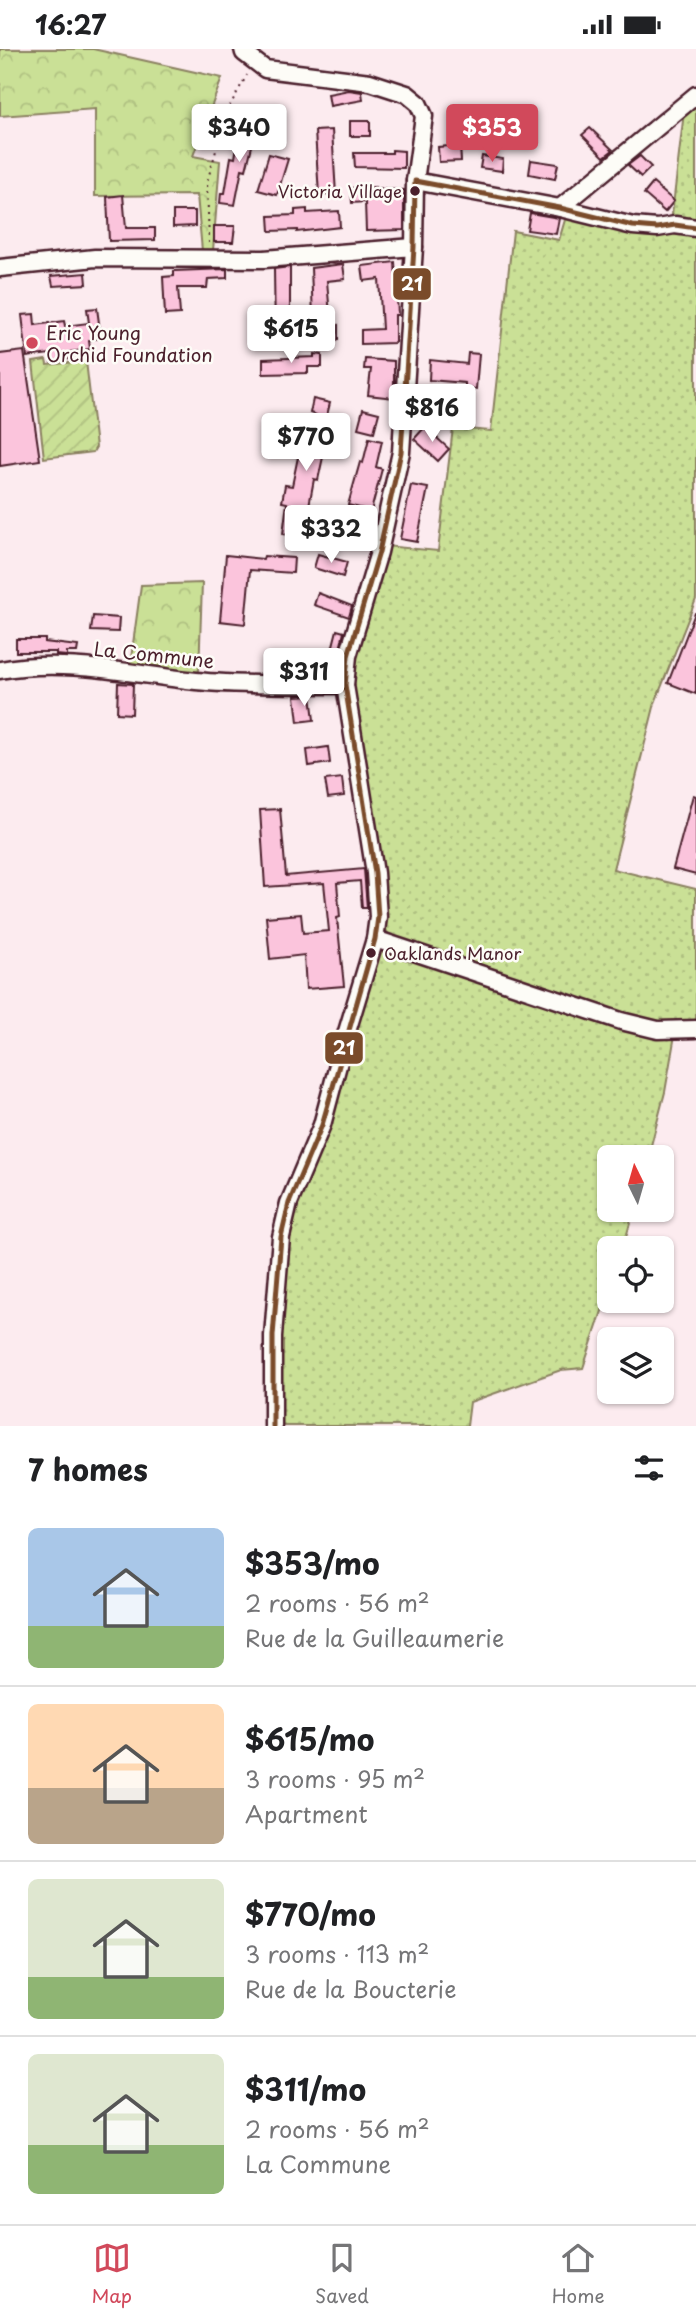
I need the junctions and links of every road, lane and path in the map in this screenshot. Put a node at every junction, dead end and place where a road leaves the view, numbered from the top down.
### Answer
1 (248, 54) edge
2 (696, 95) edge
3 (415, 181) junction
4 (560, 208) junction
5 (696, 228) edge
6 (414, 247) junction
7 (210, 258) junction
8 (0, 268) edge
9 (0, 670) edge
10 (345, 685) junction
11 (375, 939) junction
12 (696, 1028) edge
13 (273, 1426) edge

1 - 3 street
1 - 7 path
2 - 4 street
3 - 4 street
3 - 6 street
4 - 5 street
6 - 7 street
6 - 10 street
7 - 8 street
9 - 10 street, La Commune
10 - 11 street
11 - 12 street
11 - 13 street

